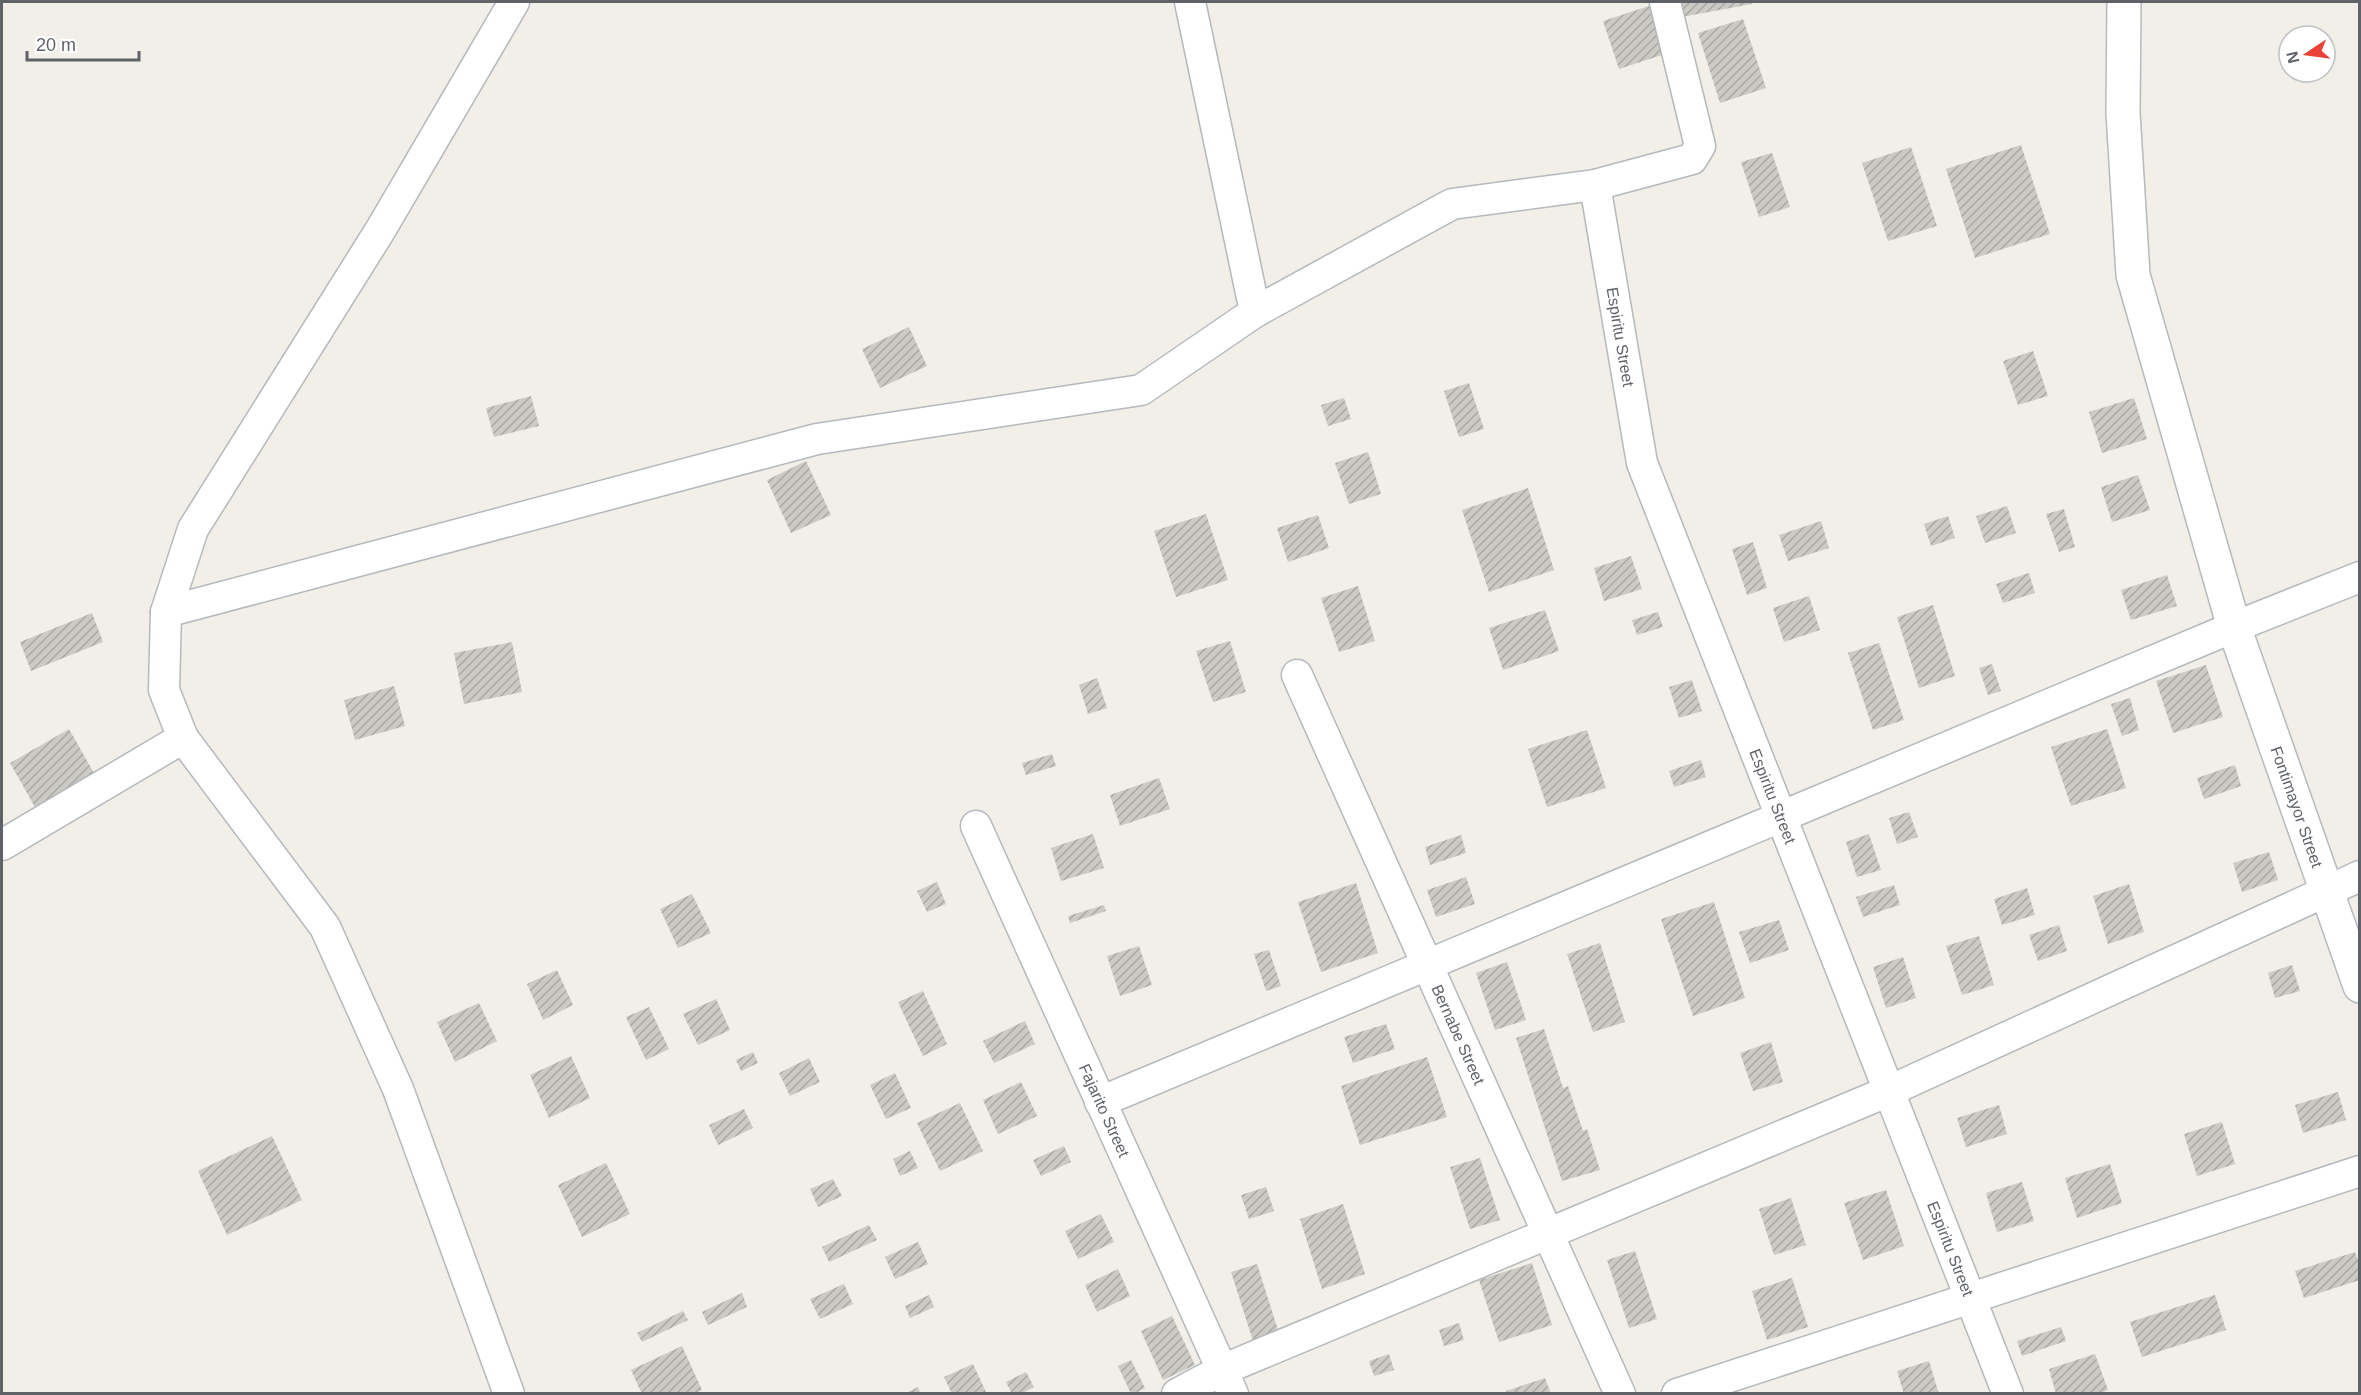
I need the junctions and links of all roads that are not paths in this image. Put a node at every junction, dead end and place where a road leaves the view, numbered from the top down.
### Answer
1 (514, 2) edge
2 (1190, 2) edge
3 (1665, 2) edge
4 (2124, 2) edge
5 (1595, 185) junction
6 (1255, 312) junction
7 (2360, 577) edge
8 (165, 612) junction
9 (2234, 627) junction
10 (1298, 675) dead end
11 (183, 738) junction
12 (1781, 816) junction
13 (976, 826) dead end
14 (2, 845) edge
15 (2360, 876) edge
16 (2327, 889) junction
17 (1427, 965) junction
18 (2360, 986) edge
19 (1889, 1091) junction
20 (1100, 1101) junction
21 (2360, 1171) edge
22 (1548, 1234) junction
23 (1971, 1298) junction
24 (1227, 1382) edge
25 (509, 1394) edge
26 (1177, 1394) edge
27 (1620, 1394) edge
28 (1677, 1394) edge
29 (2008, 1394) edge

1 - 8 street
2 - 6 street
3 - 5 street
4 - 9 street, Fontimayor Street
5 - 6 street
5 - 12 street, Espiritu Street
6 - 8 street
7 - 9 street
8 - 11 street
9 - 12 street
9 - 16 street, Fontimayor Street
10 - 17 street, Bernabe Street
11 - 14 street
11 - 25 street
12 - 17 street
12 - 19 street, Espiritu Street
13 - 20 street, Fajarito Street
15 - 16 street
16 - 18 street, Fontimayor Street
16 - 19 street
17 - 20 street
17 - 22 street, Bernabe Street
19 - 22 street
19 - 23 street, Espiritu Street
20 - 24 street, Fajarito Street
21 - 23 street
22 - 24 street
22 - 27 street, Bernabe Street
23 - 28 street
23 - 29 street, Espiritu Street
24 - 26 street

